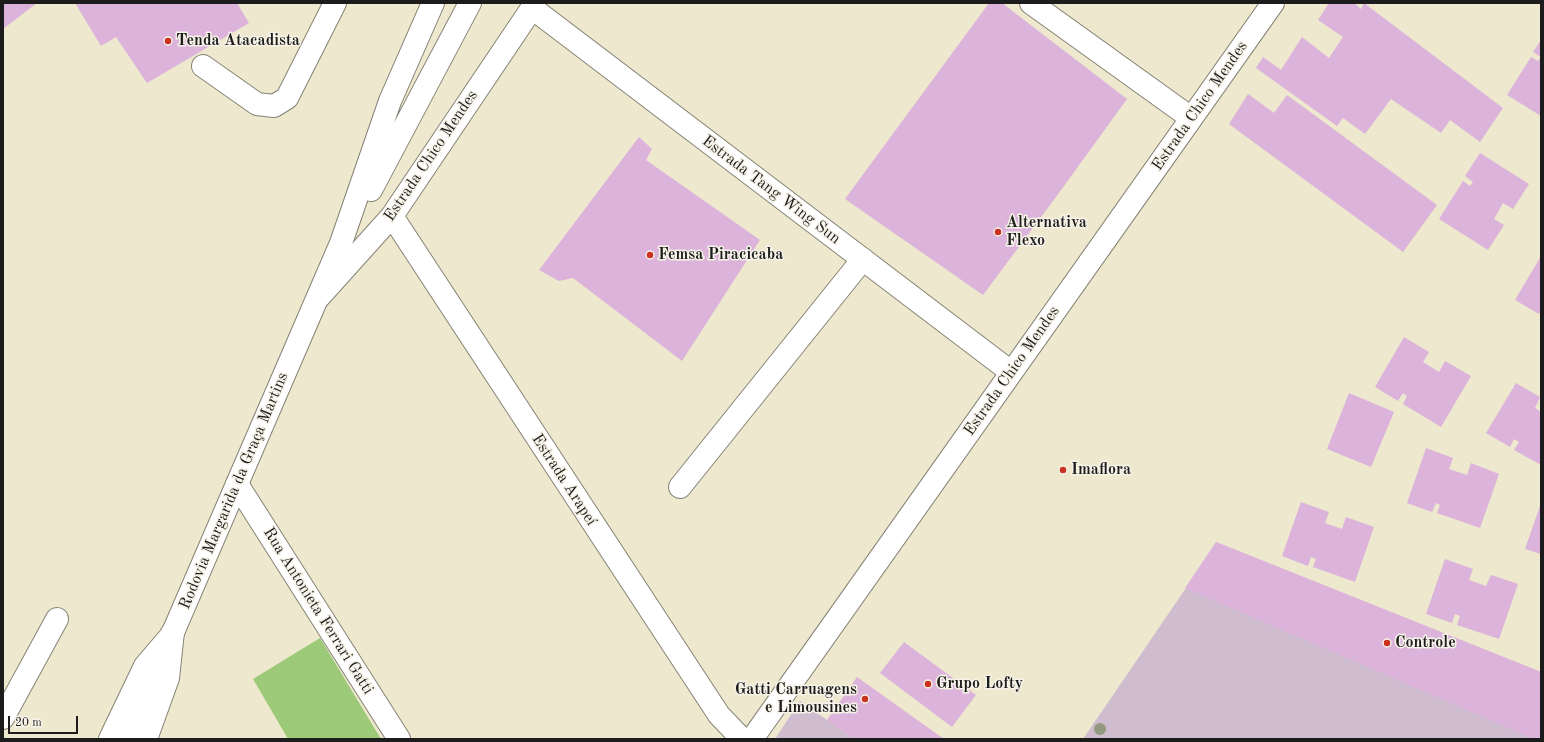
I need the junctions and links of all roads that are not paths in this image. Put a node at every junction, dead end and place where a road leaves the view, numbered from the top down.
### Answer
1 (335, 3) edge
2 (433, 3) edge
3 (470, 3) edge
4 (1031, 3) edge
5 (1273, 3) edge
6 (532, 5) edge
7 (203, 66) dead end
8 (1191, 118) junction
9 (392, 216) junction
10 (341, 243) junction
11 (863, 259) junction
12 (317, 299) junction
13 (1011, 372) junction
14 (237, 484) junction
15 (680, 487) dead end
16 (56, 619) dead end
17 (174, 630) junction
18 (3, 718) edge
19 (110, 739) edge
20 (127, 739) edge
21 (146, 739) edge
22 (399, 739) edge
23 (742, 739) edge
24 (752, 739) edge

1 - 7 main road
2 - 10 main road, Rodovia Margarida da Graça Martins
3 - 10 main road, Rodovia Margarida da Graça Martins
4 - 8 main road
5 - 8 main road, Estrada Chico Mendes
6 - 9 main road, Estrada Chico Mendes
6 - 11 main road, Estrada Tang Wing Sun
8 - 13 main road, Estrada Chico Mendes
9 - 12 main road, Estrada Chico Mendes
9 - 23 main road, Estrada Arapeí
10 - 12 main road, Rodovia Margarida da Graça Martins
11 - 13 main road, Estrada Tang Wing Sun
11 - 15 main road
12 - 14 main road, Rodovia Margarida da Graça Martins
13 - 24 main road, Estrada Chico Mendes
14 - 17 main road, Rodovia Margarida da Graça Martins
14 - 22 main road, Rua Antonieta Ferrari Gatti
16 - 18 main road
17 - 19 main road
17 - 20 main road, Rodovia Margarida da Graça Martins
17 - 21 main road

